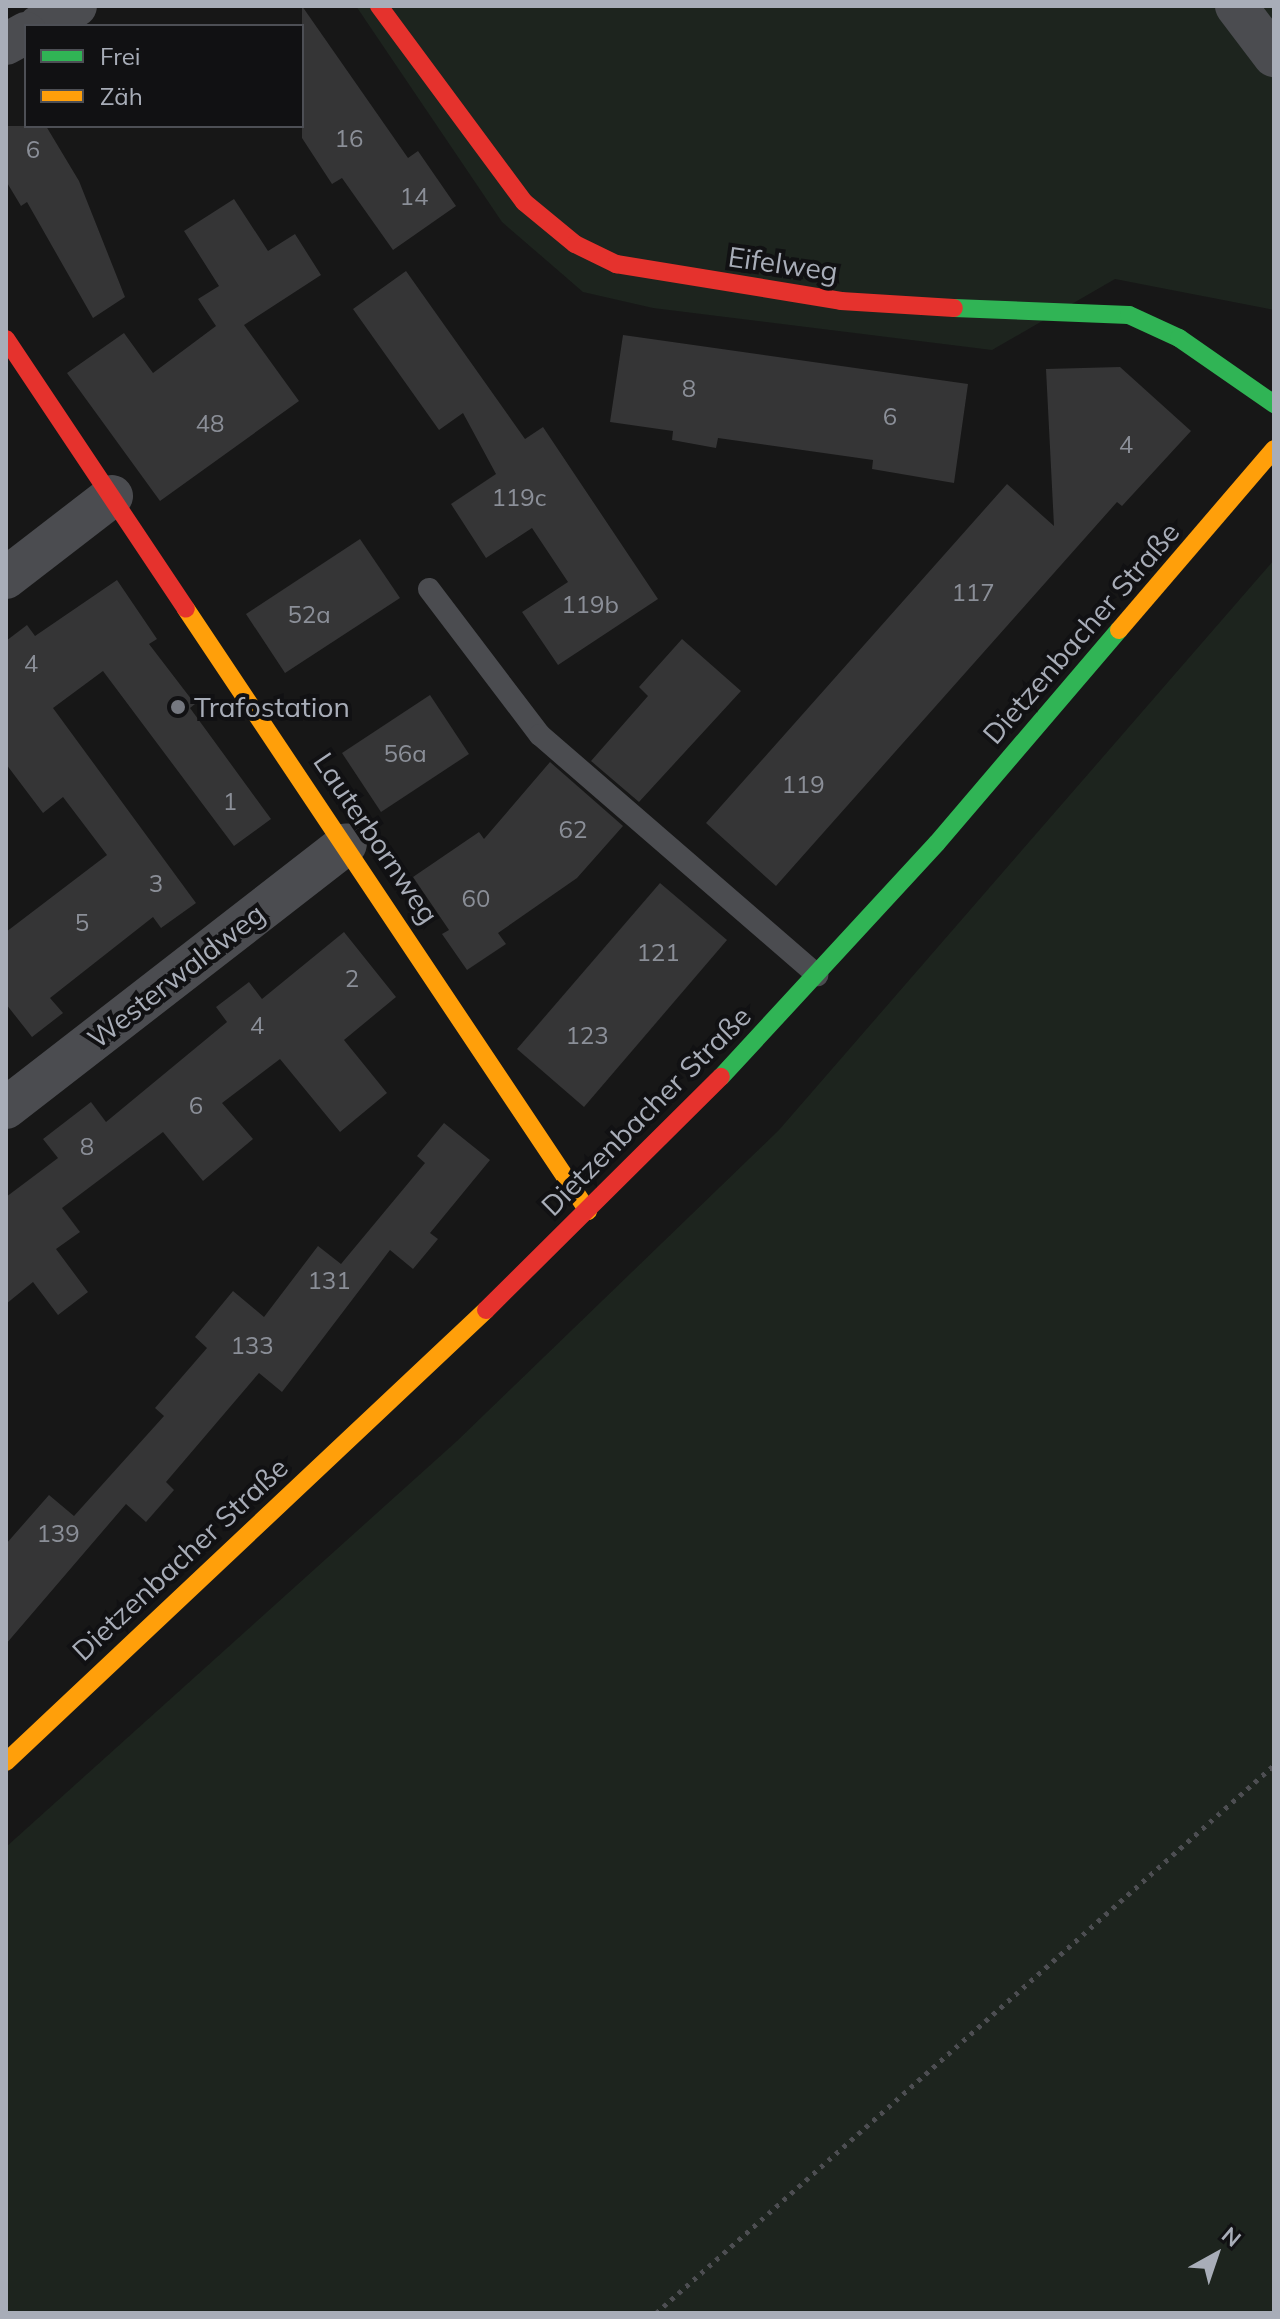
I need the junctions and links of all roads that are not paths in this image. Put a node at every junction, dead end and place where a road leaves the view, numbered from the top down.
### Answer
1 (76, 6) edge
2 (379, 6) edge
3 (1236, 6) edge
4 (43, 24) edge
5 (24, 34) edge
6 (6, 44) edge
7 (1274, 56) edge
8 (6, 339) edge
9 (1274, 404) edge
10 (1274, 449) edge
11 (112, 496) junction
12 (6, 578) edge
13 (429, 589) dead end
14 (346, 844) junction
15 (817, 975) junction
16 (6, 1108) edge
17 (588, 1211) junction
18 (6, 1762) edge

1 - 4 street
2 - 9 street, Eifelweg
3 - 7 street
5 - 6 street
8 - 11 street, Lauterbornweg
10 - 15 street, Dietzenbacher Straße
11 - 12 street
11 - 14 street, Lauterbornweg
13 - 15 lane
14 - 16 street, Westerwaldweg
14 - 17 street, Lauterbornweg
15 - 17 street, Dietzenbacher Straße
17 - 18 street, Dietzenbacher Straße

